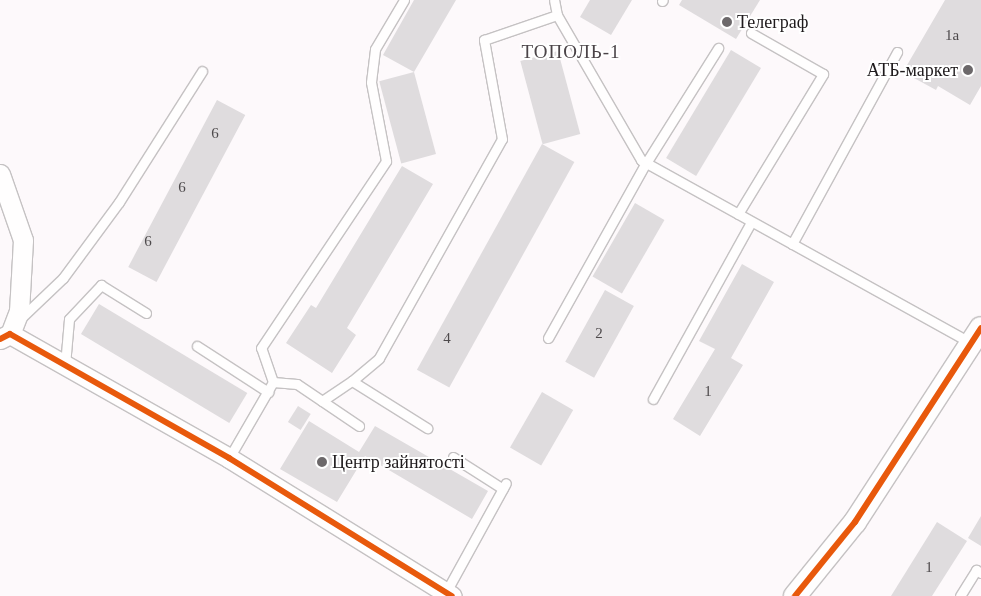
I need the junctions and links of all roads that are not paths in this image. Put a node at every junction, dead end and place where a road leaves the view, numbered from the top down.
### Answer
1 (404, 0) edge
2 (554, 0) edge
3 (557, 15) junction
4 (751, 33) dead end
5 (718, 48) dead end
6 (897, 52) dead end
7 (202, 71) dead end
8 (646, 163) junction
9 (0, 174) edge
10 (738, 214) junction
11 (751, 222) junction
12 (792, 244) junction
13 (146, 312) dead end
14 (8, 333) edge
15 (977, 336) edge
16 (548, 338) dead end
17 (196, 346) dead end
18 (65, 366) junction
19 (352, 381) junction
20 (273, 382) junction
21 (268, 392) junction
22 (653, 399) dead end
23 (322, 401) junction
24 (359, 426) dead end
25 (427, 428) dead end
26 (453, 457) dead end
27 (228, 458) junction
28 (981, 572) edge
29 (449, 594) edge
30 (795, 596) edge
31 (960, 596) edge

1 - 20 lane
2 - 3 lane
3 - 8 lane
3 - 19 lane
4 - 10 lane
5 - 8 lane
6 - 12 lane
7 - 14 lane
8 - 10 lane
8 - 16 lane
9 - 14 street
10 - 11 lane
11 - 12 lane
11 - 22 lane
12 - 15 lane
13 - 18 lane
14 - 18 street
15 - 30 street
17 - 21 lane
18 - 27 street
19 - 23 lane
19 - 25 lane
20 - 21 lane
20 - 23 lane
21 - 27 lane
23 - 24 lane
26 - 29 lane
27 - 29 street
28 - 31 lane

